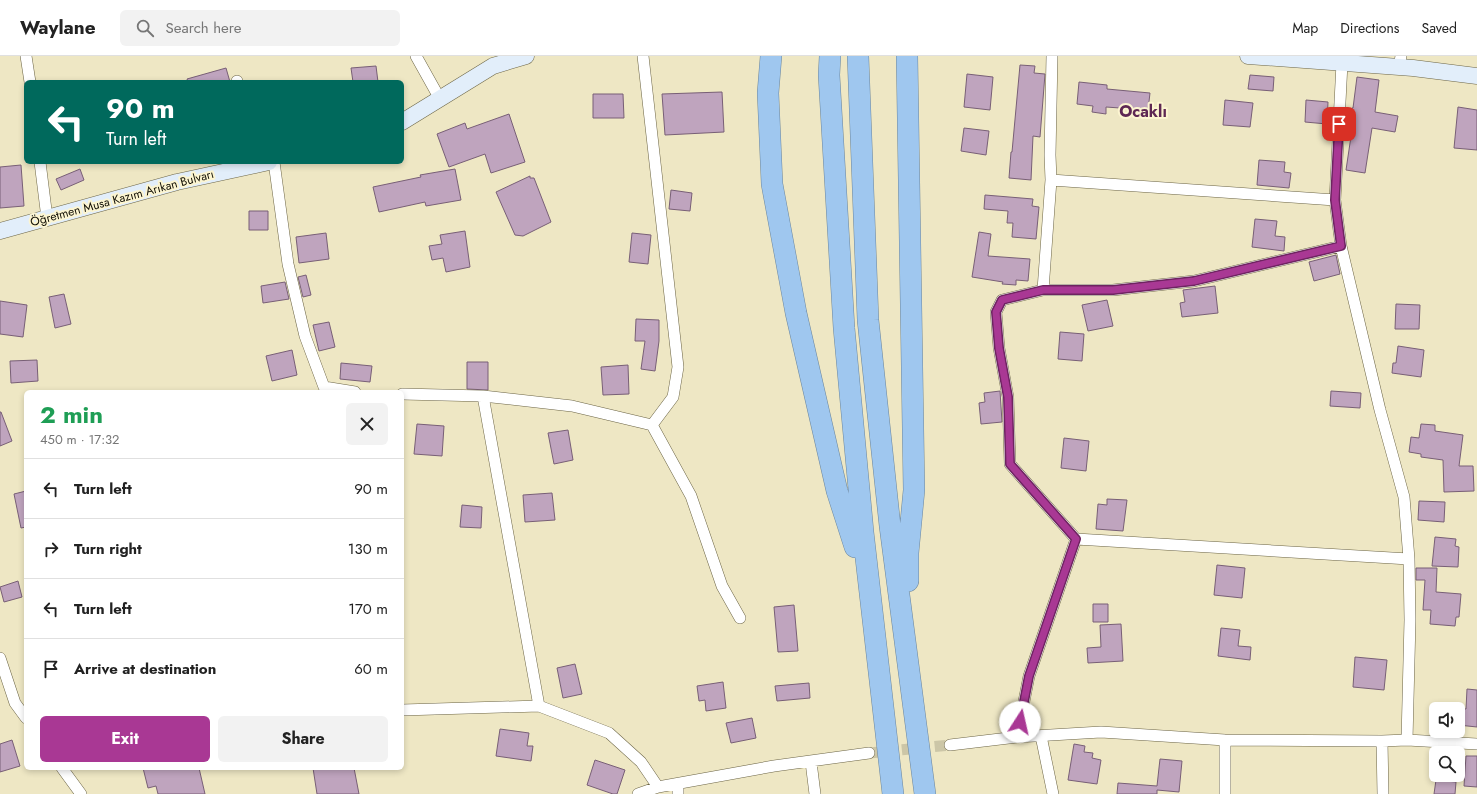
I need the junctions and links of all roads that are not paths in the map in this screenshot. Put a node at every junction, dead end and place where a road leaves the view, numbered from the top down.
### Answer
1 (26, 56) edge
2 (416, 56) edge
3 (523, 56) edge
4 (643, 56) edge
5 (771, 56) edge
6 (907, 56) edge
7 (1052, 56) edge
8 (1248, 56) edge
9 (1400, 61) edge
10 (1342, 63) junction
11 (829, 65) edge
12 (858, 65) edge
13 (1477, 76) edge
14 (30, 80) edge
15 (440, 99) junction
16 (404, 121) edge
17 (40, 164) edge
18 (259, 164) edge
19 (274, 164) edge
20 (1051, 180) junction
21 (1335, 200) junction
22 (47, 218) junction
23 (0, 231) edge
24 (1341, 246) junction
25 (1043, 290) junction
26 (324, 390) edge
27 (404, 394) edge
28 (482, 396) junction
29 (652, 425) junction
30 (1076, 539) junction
31 (1409, 558) junction
32 (740, 618) dead end
33 (0, 658) edge
34 (907, 666) junction
35 (879, 674) junction
36 (539, 706) junction
37 (404, 710) edge
38 (24, 715) edge
39 (1040, 736) junction
40 (1017, 737) junction
41 (1225, 740) junction
42 (1407, 740) junction
43 (1382, 741) junction
44 (1477, 744) edge
45 (950, 745) tunnel mouth
46 (869, 752) tunnel mouth
47 (811, 762) junction
48 (63, 770) edge
49 (658, 787) junction
50 (678, 789) edge
51 (81, 794) edge
52 (638, 794) edge
53 (815, 794) edge
54 (892, 794) edge
55 (925, 794) edge
56 (1053, 794) edge
57 (1225, 794) edge
58 (1383, 794) edge

1 - 14 street
2 - 15 street
3 - 15 street
4 - 29 street
5 - 35 highway
6 - 34 highway
7 - 20 street
8 - 10 street
9 - 10 street
9 - 13 street
10 - 21 street
11 - 35 highway
12 - 34 highway
15 - 16 street
17 - 22 street
18 - 22 street, Öğretmen Musa Kazım Arıkan Bulvarı
19 - 26 street
20 - 21 street
20 - 25 street
21 - 24 street
22 - 23 street, Öğretmen Musa Kazım Arıkan Bulvarı
24 - 25 street
24 - 31 street
25 - 30 street
27 - 28 street
28 - 29 street
28 - 36 street
29 - 32 street
30 - 31 street
30 - 40 street
31 - 42 street
33 - 38 street
34 - 55 highway
35 - 54 highway
36 - 37 street
36 - 49 street
39 - 40 street
39 - 41 street
39 - 56 street
40 - 45 street
41 - 43 street
41 - 57 street
42 - 43 street
42 - 44 street
43 - 58 street
46 - 47 street
47 - 50 street
47 - 53 street
48 - 51 street
49 - 50 street
49 - 52 street

